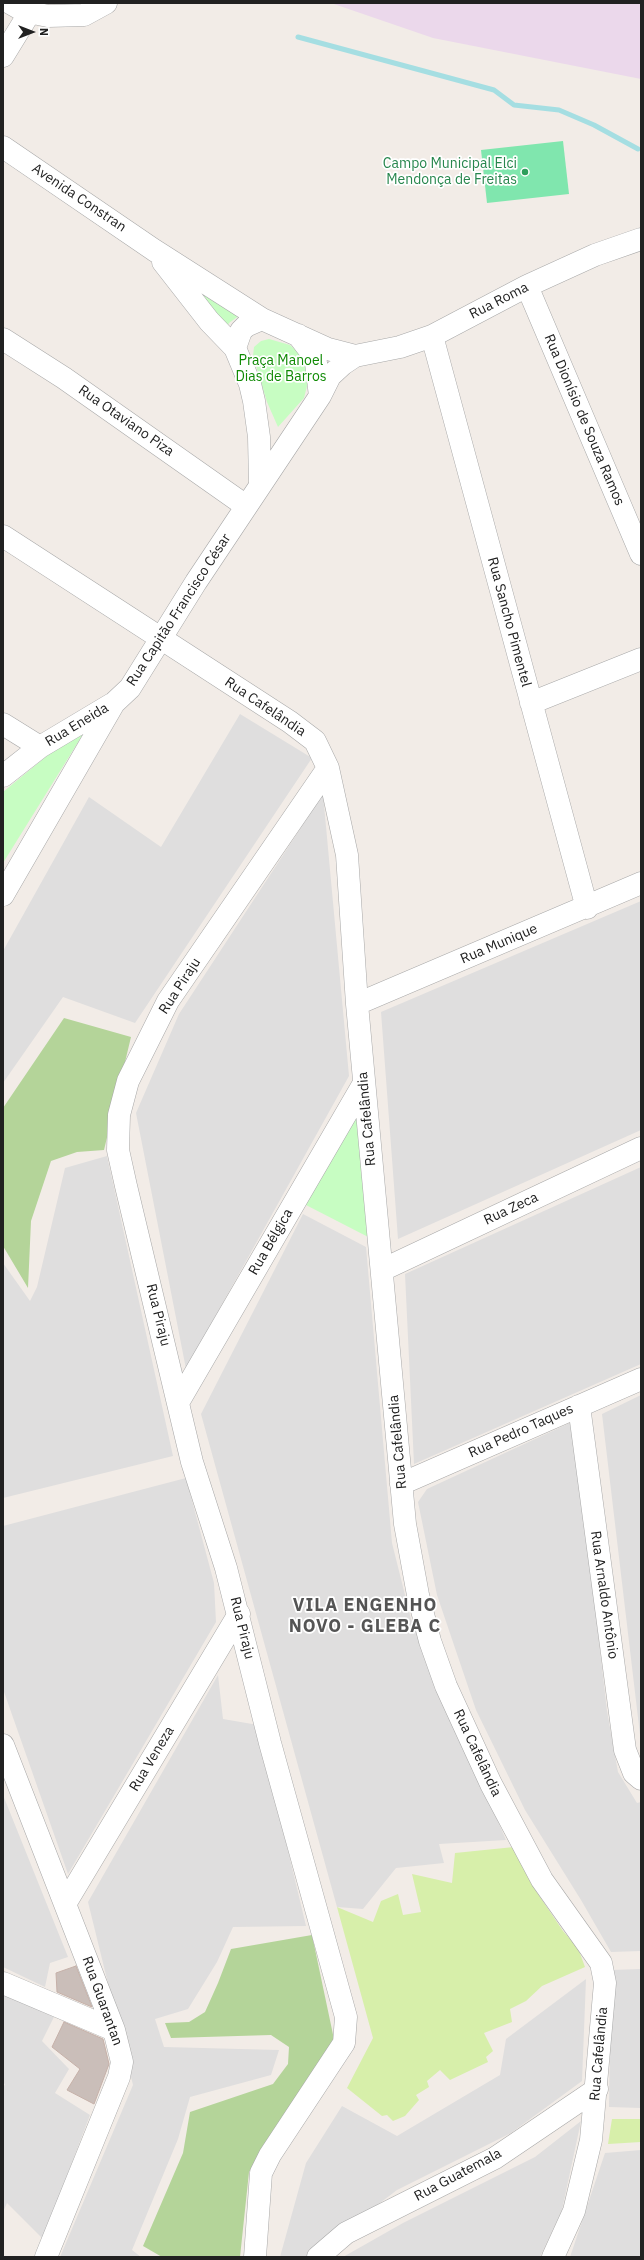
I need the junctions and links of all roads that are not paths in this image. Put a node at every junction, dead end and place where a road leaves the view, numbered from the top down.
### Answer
1 (10, 3) edge
2 (106, 3) edge
3 (30, 12) junction
4 (3, 56) edge
5 (3, 146) edge
6 (641, 239) edge
7 (154, 250) junction
8 (527, 286) junction
9 (262, 319) junction
10 (298, 335) junction
11 (432, 336) junction
12 (3, 339) edge
13 (235, 348) junction
14 (355, 356) junction
15 (320, 396) junction
16 (260, 484) junction
17 (246, 506) junction
18 (3, 536) edge
19 (641, 554) edge
20 (161, 639) junction
21 (641, 659) edge
22 (114, 703) junction
23 (531, 703) junction
24 (3, 724) edge
25 (40, 748) junction
26 (328, 768) junction
27 (3, 776) edge
28 (641, 883) edge
29 (3, 895) edge
30 (587, 908) junction
31 (357, 1004) junction
32 (364, 1084) junction
33 (641, 1148) edge
34 (382, 1270) junction
35 (641, 1379) edge
36 (179, 1401) junction
37 (579, 1406) junction
38 (401, 1484) junction
39 (239, 1614) junction
40 (3, 1745) edge
41 (641, 1779) edge
42 (65, 1904) junction
43 (3, 1983) edge
44 (114, 2030) junction
45 (597, 2089) junction
46 (46, 2257) edge
47 (255, 2257) edge
48 (318, 2257) edge
49 (553, 2257) edge

1 - 3 street
2 - 3 street
3 - 4 street
5 - 7 street, Avenida Constran
6 - 8 street, Rua Roma
7 - 9 street, Avenida Constran
7 - 13 street, Avenida Constran
8 - 11 street, Rua Roma
8 - 19 street, Rua Dionísio de Souza Ramos
9 - 10 street, Avenida Constran
9 - 13 street
10 - 14 street, Avenida Constran
10 - 15 street
11 - 14 street, Rua Roma
11 - 23 street, Rua Sancho Pimentel
12 - 17 street, Rua Otaviano Piza
13 - 16 street, Avenida Constran
14 - 15 street, Rua Capitão Francisco César
15 - 16 street, Rua Capitão Francisco César
16 - 17 street, Rua Capitão Francisco César
17 - 20 street, Rua Capitão Francisco César
18 - 20 street, Rua Cafelândia
20 - 22 street, Rua Capitão Francisco César
20 - 26 street, Rua Cafelândia
21 - 23 street
22 - 25 street, Rua Eneida
22 - 29 street, Rua Capitão Francisco César
23 - 30 street, Rua Sancho Pimentel
24 - 25 street
25 - 27 street, Rua Eneida
26 - 31 street, Rua Cafelândia
26 - 36 street, Rua Piraju
28 - 30 street, Rua Munique
30 - 31 street, Rua Munique
31 - 32 street, Rua Cafelândia
32 - 34 street, Rua Cafelândia
32 - 36 street, Rua Bélgica
33 - 34 street, Rua Zeca
34 - 38 street, Rua Cafelândia
35 - 37 street, Rua Pedro Taques
36 - 39 street, Rua Piraju
37 - 38 street, Rua Pedro Taques
37 - 41 street, Rua Arnaldo Antônio
38 - 45 street, Rua Cafelândia
39 - 42 street, Rua Veneza
39 - 47 street, Rua Piraju
40 - 42 street, Rua Guarantan
42 - 44 street, Rua Guarantan
43 - 44 street
44 - 46 street, Rua Guarantan
45 - 48 street, Rua Guatemala
45 - 49 street, Rua Cafelândia

